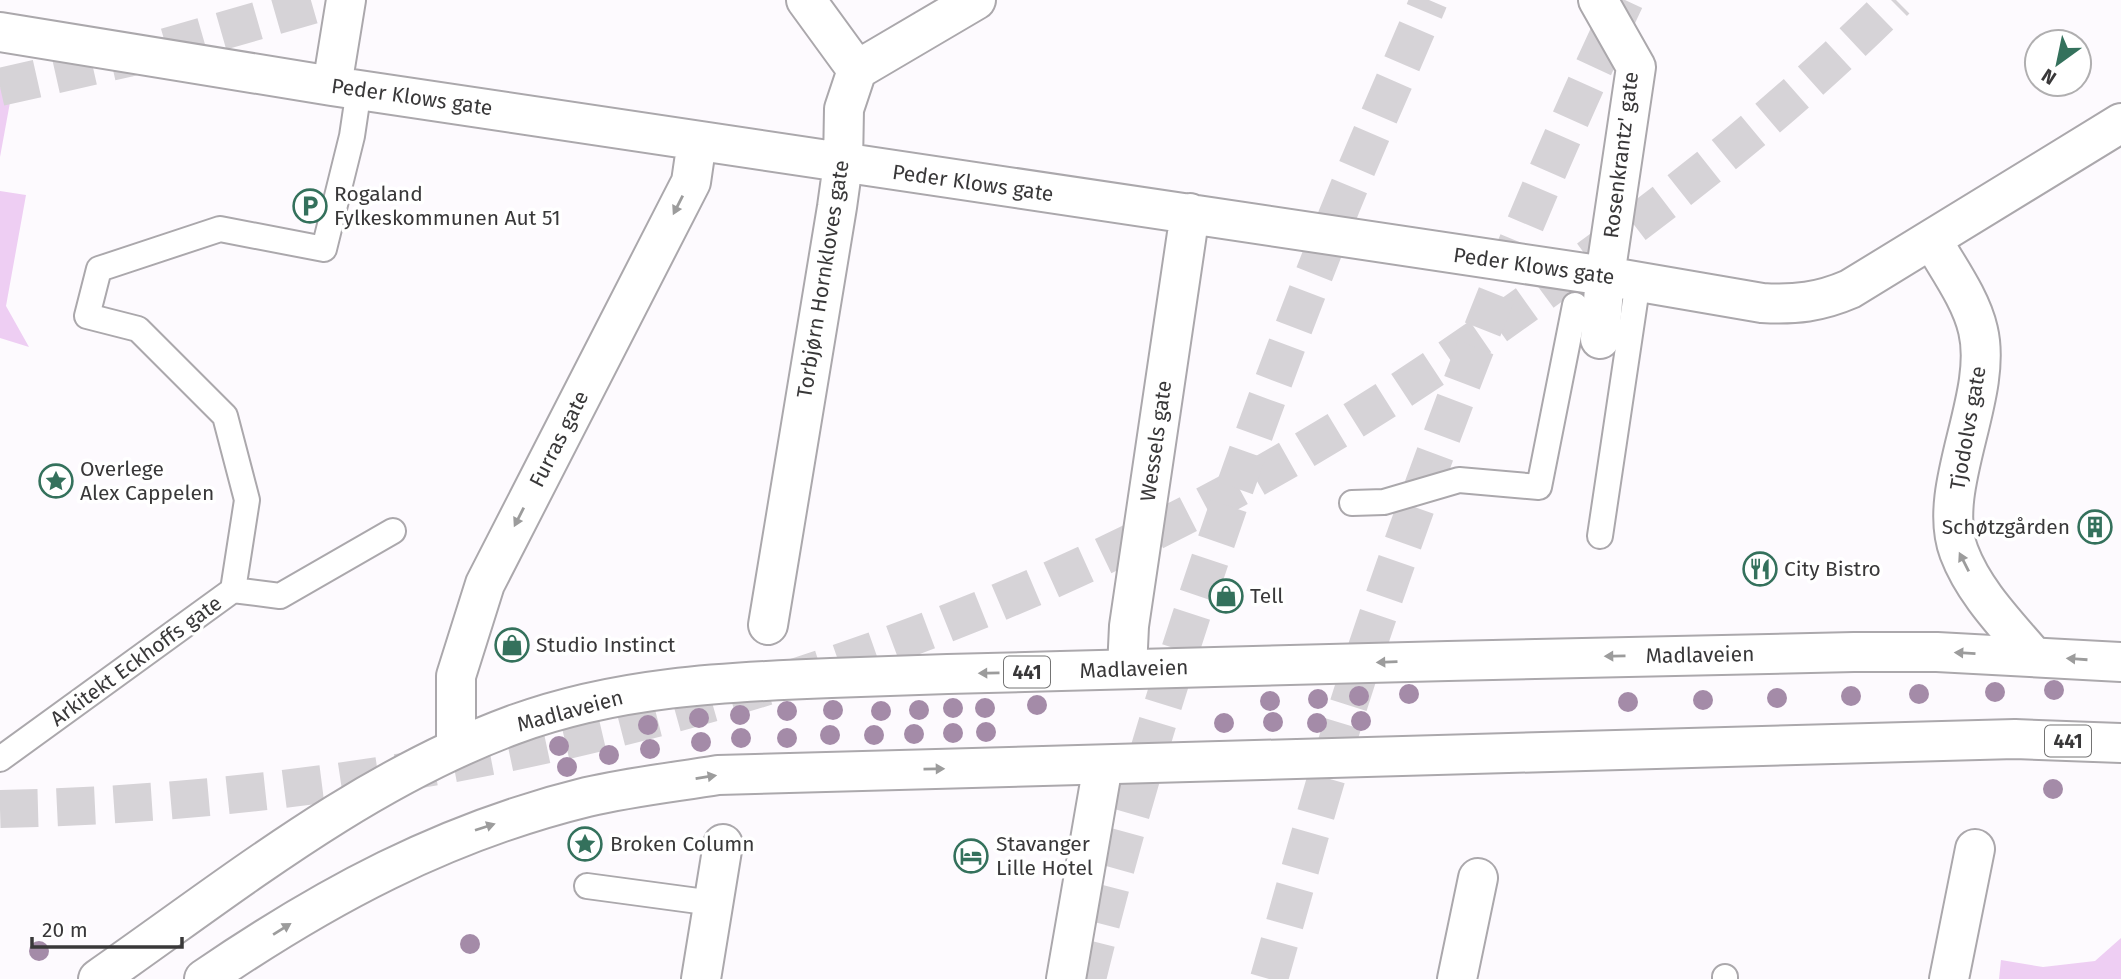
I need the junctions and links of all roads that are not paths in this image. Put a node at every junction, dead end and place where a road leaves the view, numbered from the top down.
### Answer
1 (346, 0) edge
2 (806, 0) edge
3 (976, 0) edge
4 (1598, 0) edge
5 (0, 32) edge
6 (857, 70) junction
7 (346, 88) junction
8 (2121, 123) edge
9 (697, 141) junction
10 (843, 164) junction
11 (1190, 213) junction
12 (1932, 240) junction
13 (1622, 279) junction
14 (1575, 305) dead end
15 (1600, 340) dead end
16 (1352, 503) dead end
17 (393, 531) dead end
18 (1600, 536) dead end
19 (233, 590) junction
20 (768, 625) dead end
21 (2033, 656) junction
22 (2121, 662) edge
23 (1127, 669) junction
24 (2121, 743) edge
25 (456, 748) junction
26 (0, 759) edge
27 (1103, 765) junction
28 (723, 844) dead end
29 (1975, 849) dead end
30 (1478, 878) dead end
31 (587, 887) dead end
32 (713, 903) junction
33 (98, 979) edge
34 (204, 979) edge
35 (701, 979) edge
36 (1066, 979) edge
37 (1457, 979) edge
38 (1949, 979) edge

1 - 7 street
2 - 6 street
3 - 6 street
4 - 13 street, Rosenkrantz' gate
5 - 7 street, Peder Klows gate
6 - 10 street, Torbjørn Hornkloves gate
7 - 9 street, Peder Klows gate
7 - 19 lane, Arkitekt Eckhoffs gate
8 - 12 street
9 - 10 street, Peder Klows gate
9 -> 25 street, Furras gate
10 - 11 street, Peder Klows gate
10 - 20 street, Torbjørn Hornkloves gate
11 - 13 street, Peder Klows gate
11 - 23 street, Wessels gate
12 - 13 street, Peder Klows gate
21 -> 12 street, Tjodolvs gate
13 - 15 street, Rosenkrantz' gate
13 - 18 lane
14 - 16 lane
17 - 19 lane
19 - 26 lane, Arkitekt Eckhoffs gate
22 -> 21 street, Madlaveien / 441
21 -> 23 street, Madlaveien / 441
23 -> 25 street, Madlaveien / 441
24 - 27 street, 441
25 - 33 street, Madlaveien / 441
34 -> 27 street, 441
27 - 36 street
28 - 32 street
29 - 38 street
30 - 37 street
31 - 32 lane
32 - 35 street

